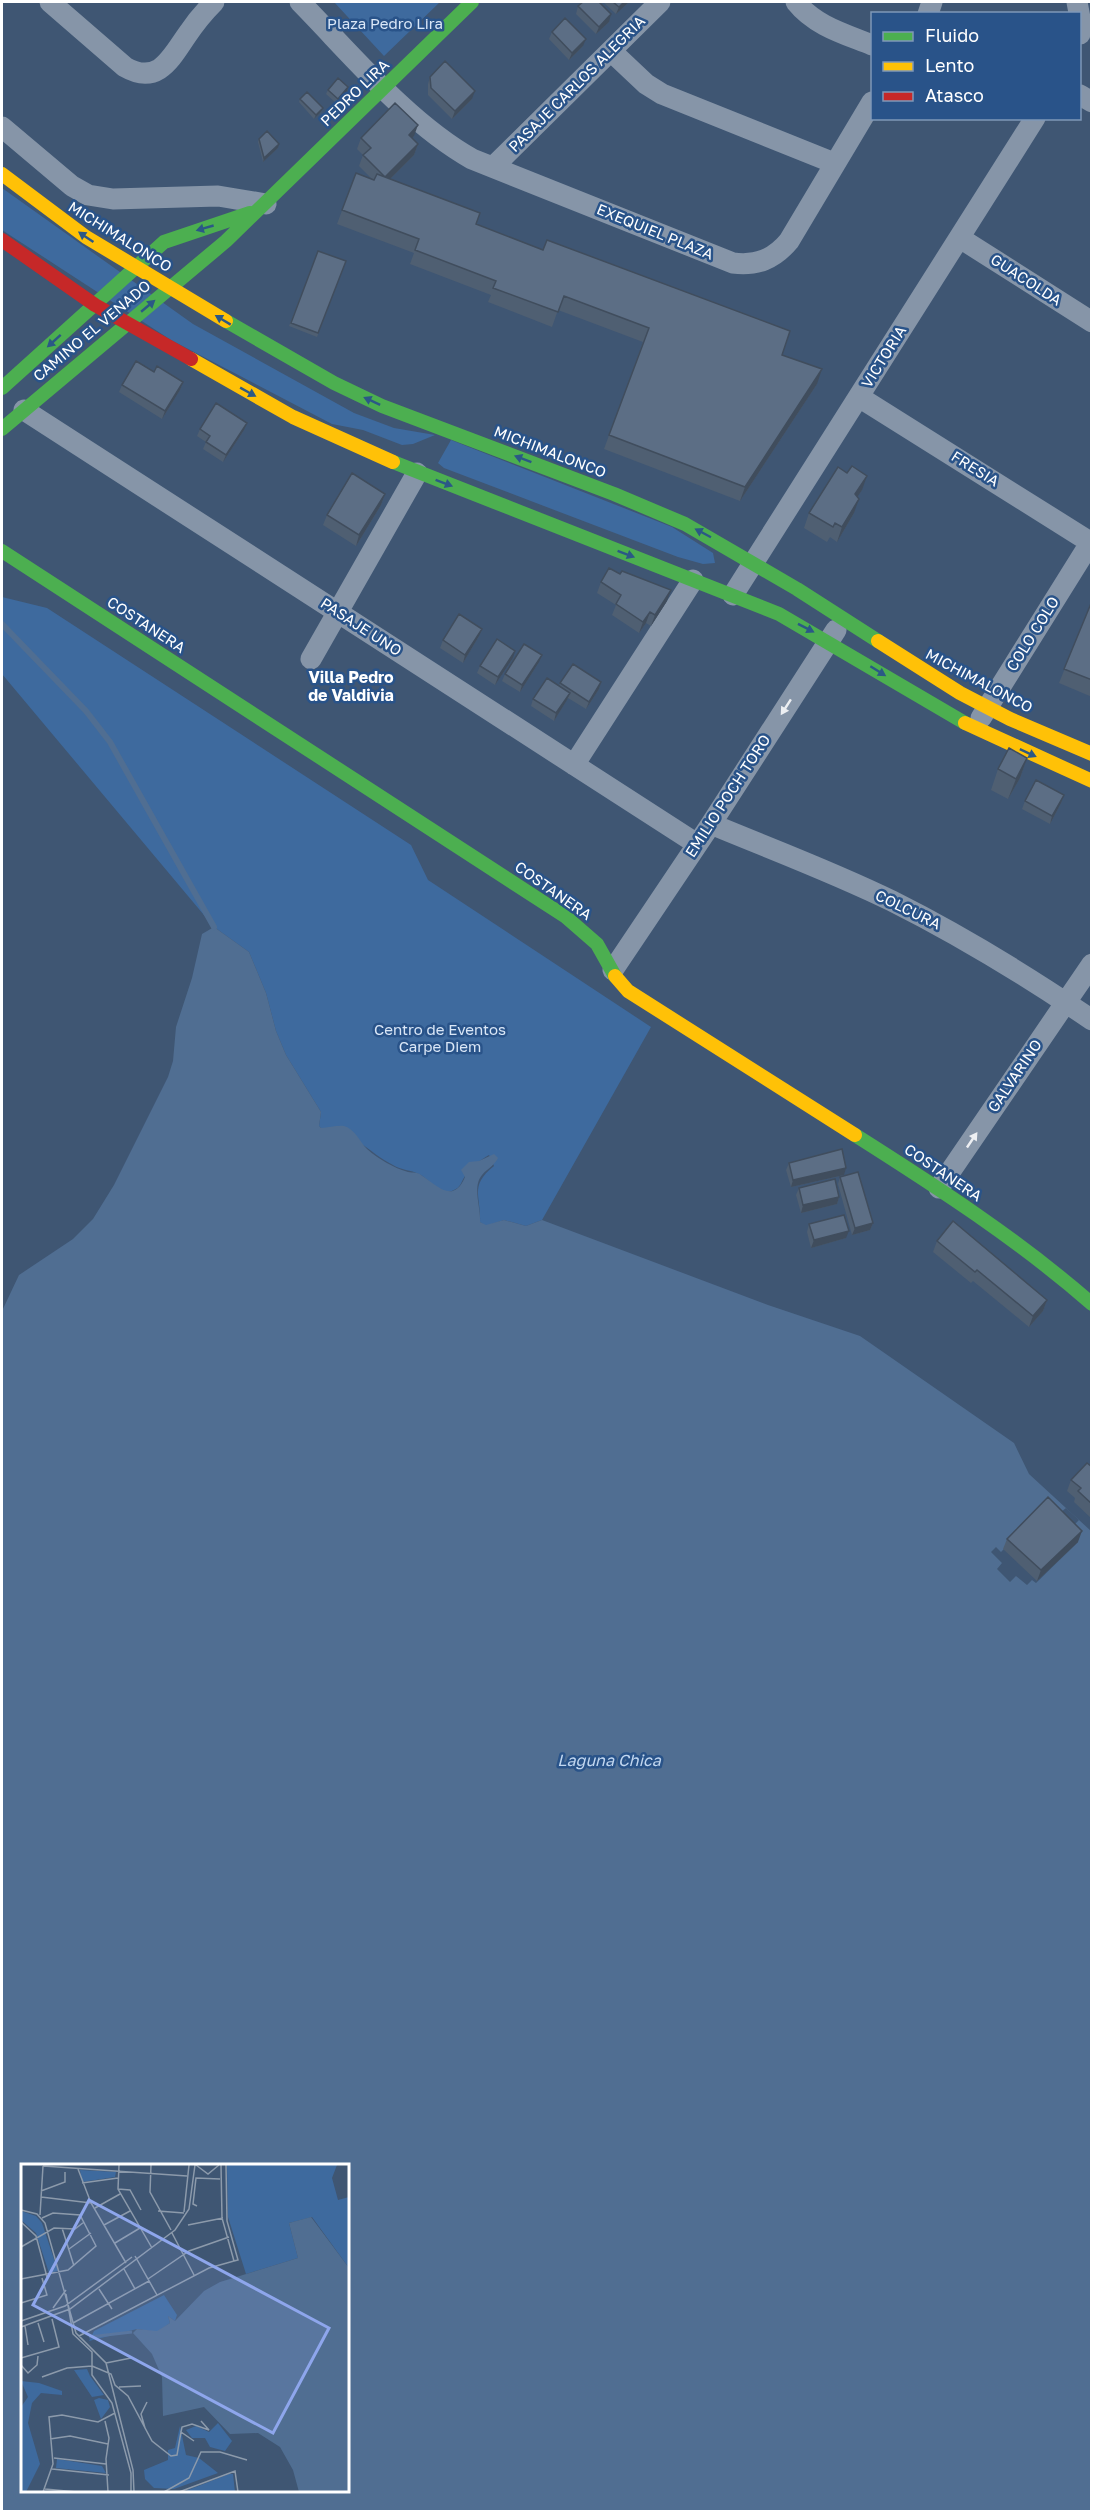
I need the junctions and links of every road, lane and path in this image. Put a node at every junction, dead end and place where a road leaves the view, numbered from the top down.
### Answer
1 (50, 2) edge
2 (214, 2) edge
3 (300, 2) edge
4 (472, 2) edge
5 (660, 2) edge
6 (796, 2) edge
7 (871, 44) edge
8 (610, 51) junction
9 (384, 88) junction
10 (871, 105) edge
11 (1034, 120) edge
12 (2, 127) edge
13 (834, 163) junction
14 (493, 167) junction
15 (2, 174) edge
16 (263, 206) junction
17 (960, 238) junction
18 (2, 240) edge
19 (135, 268) junction
20 (170, 288) junction
21 (95, 305) junction
22 (1092, 322) edge
23 (127, 324) junction
24 (2, 388) edge
25 (859, 396) junction
26 (24, 410) junction
27 (2, 429) edge
28 (417, 473) junction
29 (1091, 541) edge
30 (2, 552) edge
31 (754, 562) junction
32 (693, 580) junction
33 (733, 595) junction
34 (338, 613) junction
35 (843, 620) junction
36 (829, 640) junction
37 (311, 659) dead end
38 (987, 708) junction
39 (975, 728) junction
40 (1092, 754) edge
41 (574, 765) junction
42 (1092, 781) edge
43 (711, 824) junction
44 (697, 844) junction
45 (1092, 964) edge
46 (613, 970) junction
47 (1065, 1002) junction
48 (1092, 1020) edge
49 (939, 1188) junction
50 (1092, 1304) edge

1 - 2 street
3 - 9 street, EXEQUIEL PLAZA
4 - 9 main road, PEDRO LIRA
5 - 8 street, PASAJE CARLOS ALEGRIA
6 - 7 street
8 - 13 street
8 - 14 street, PASAJE CARLOS ALEGRIA
9 - 14 street, EXEQUIEL PLAZA
9 - 16 main road, PEDRO LIRA
10 - 13 street, EXEQUIEL PLAZA
11 - 17 street, VICTORIA
12 - 16 street
13 - 14 street, EXEQUIEL PLAZA
19 -> 15 main road, MICHIMALONCO
16 -> 19 main road, CAMINO EL VENADO
16 - 20 main road, CAMINO EL VENADO
17 - 22 street, GUACOLDA
17 - 25 street, VICTORIA
18 - 21 main road
19 - 20 main road, MICHIMALONCO
19 - 21 main road, CAMINO EL VENADO
23 -> 20 main road, CAMINO EL VENADO
31 -> 20 main road, MICHIMALONCO
21 - 23 main road
21 -> 24 main road, CAMINO EL VENADO
23 - 26 main road, CAMINO EL VENADO
23 -> 28 main road
25 - 29 street, FRESIA
25 - 31 street, VICTORIA
26 - 27 main road, CAMINO EL VENADO
26 - 34 street, PASAJE UNO
28 -> 32 main road
28 - 34 street
29 - 38 street, COLO COLO
30 - 46 main road, COSTANERA
31 - 33 street, VICTORIA
31 - 35 main road, MICHIMALONCO
32 - 33 main road
32 - 41 street
33 -> 36 main road
34 - 37 street
34 - 41 street, PASAJE UNO
35 - 36 street, EMILIO POCH TORO
35 - 38 main road, MICHIMALONCO
36 -> 39 main road
36 -> 43 street, EMILIO POCH TORO
38 - 39 street, COLO COLO
38 - 40 main road, MICHIMALONCO
39 -> 42 main road
41 - 44 street, PASAJE UNO
43 - 44 street, EMILIO POCH TORO
43 - 47 street, COLCURA
44 - 46 street, EMILIO POCH TORO
45 - 47 street, GALVARINO
46 - 49 main road, COSTANERA
47 - 48 street, COLCURA
49 -> 47 street, GALVARINO
49 - 50 main road, COSTANERA

